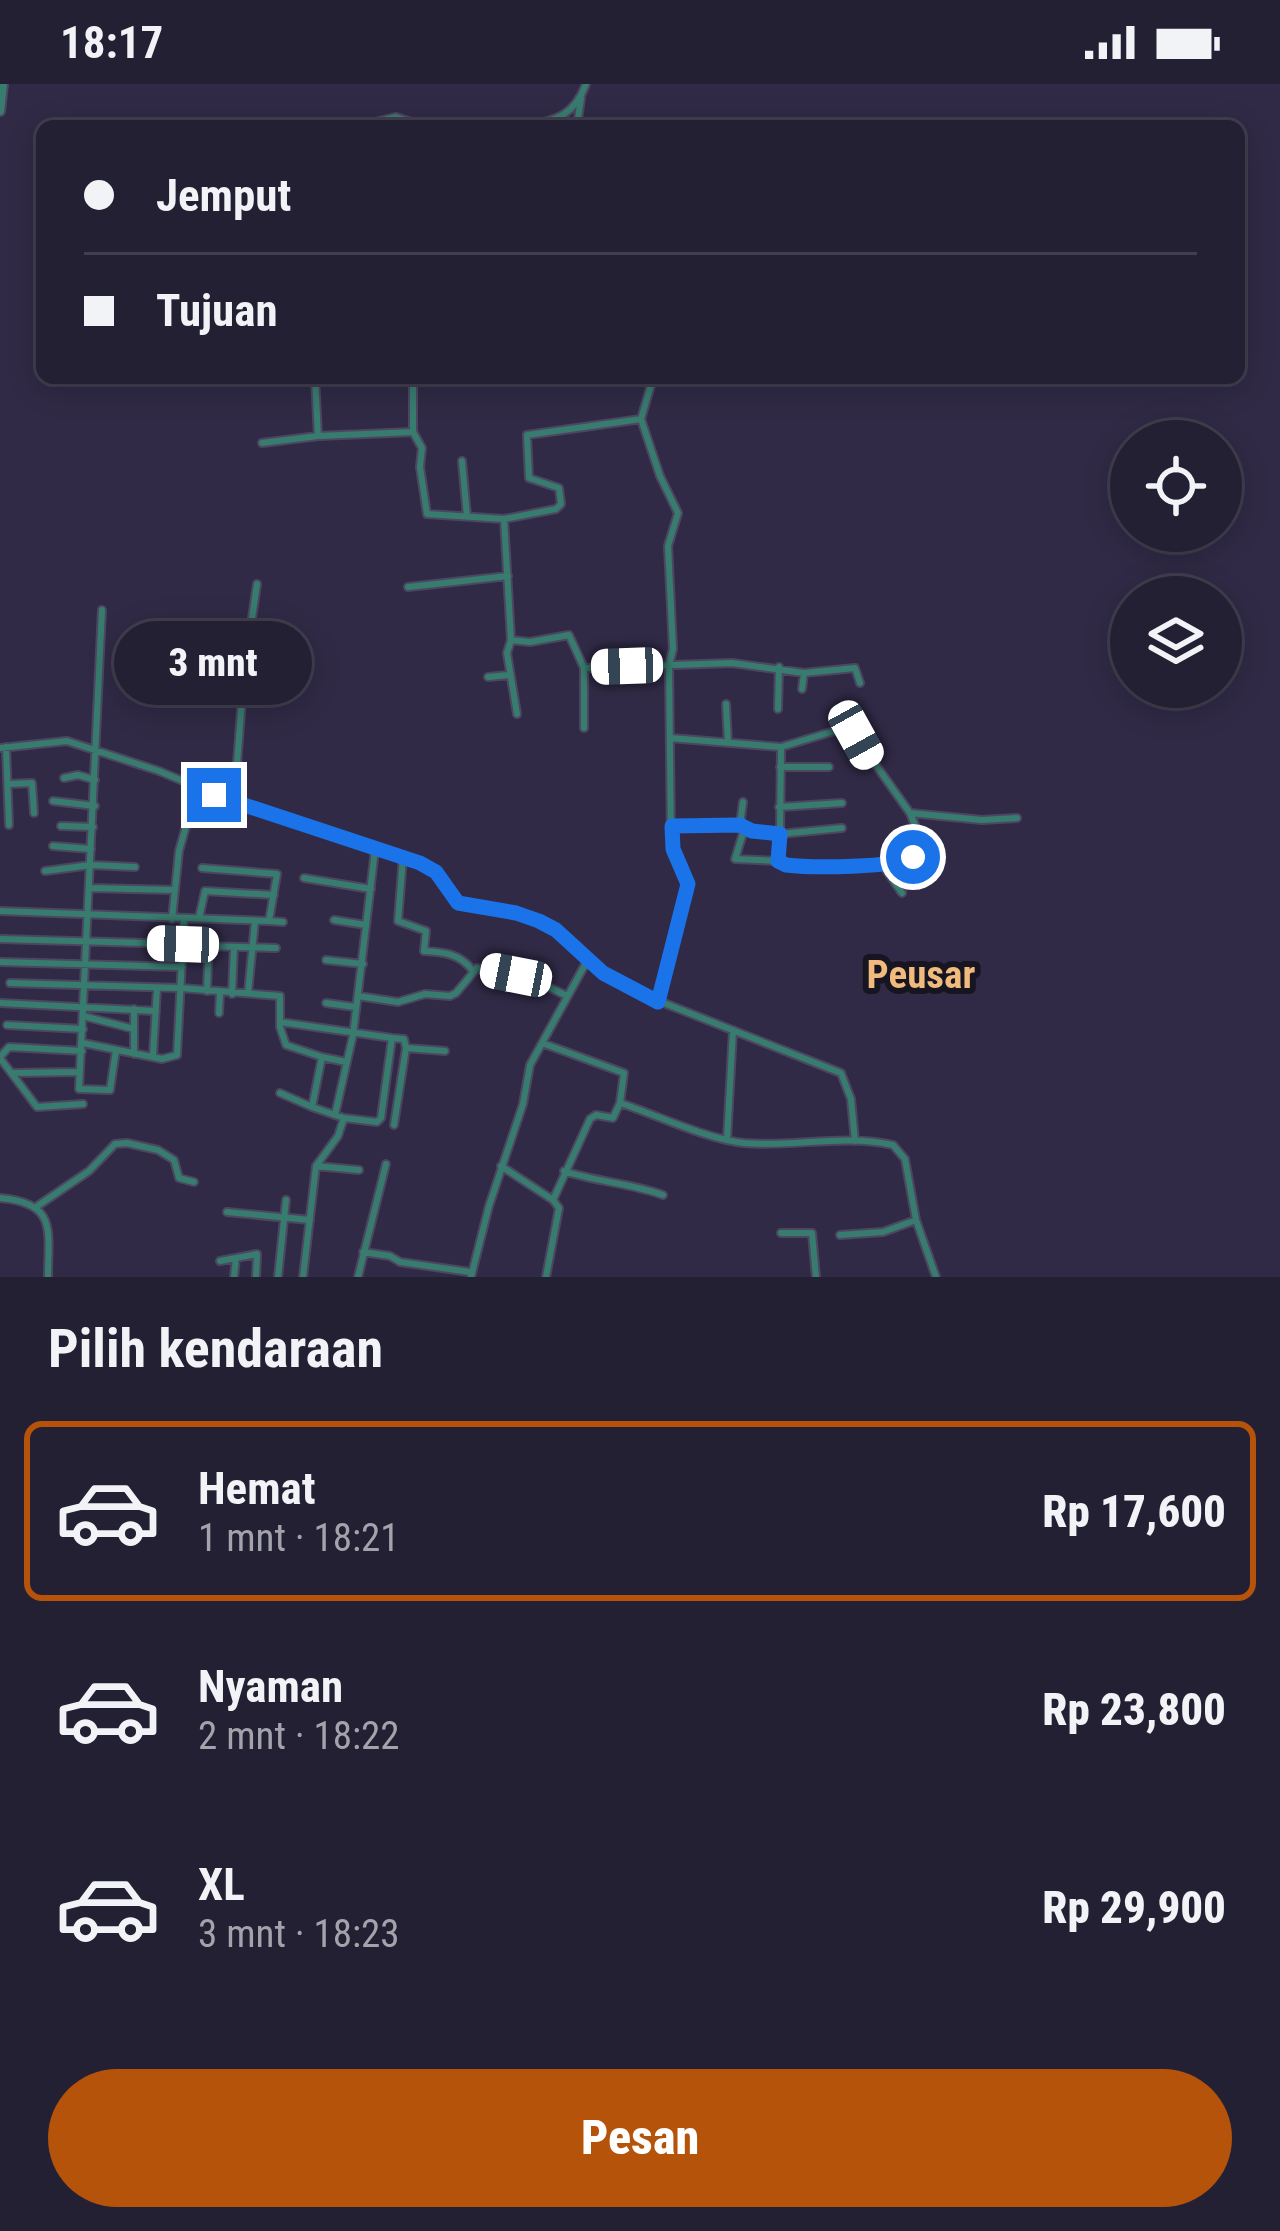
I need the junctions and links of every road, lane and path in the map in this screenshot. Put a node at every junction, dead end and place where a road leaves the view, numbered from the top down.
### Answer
1 (586, 84) edge
2 (1, 91) edge
3 (580, 98) junction
4 (0, 111) edge
5 (556, 120) edge
6 (578, 120) edge
7 (315, 384) edge
8 (413, 384) edge
9 (651, 385) dead end
10 (641, 418) junction
11 (413, 432) junction
12 (318, 436) junction
13 (262, 443) dead end
14 (462, 461) dead end
15 (467, 516) junction
16 (504, 519) junction
17 (508, 576) junction
18 (256, 584) dead end
19 (408, 587) dead end
20 (102, 610) dead end
21 (511, 640) junction
22 (669, 665) junction
23 (779, 667) junction
24 (584, 668) junction
25 (804, 673) junction
26 (508, 675) junction
27 (488, 677) dead end
28 (860, 683) dead end
29 (802, 689) dead end
30 (726, 704) dead end
31 (778, 709) dead end
32 (517, 714) dead end
33 (584, 728) dead end
34 (670, 738) junction
35 (728, 742) junction
36 (3, 747) edge
37 (782, 748) junction
38 (96, 751) junction
39 (780, 767) junction
40 (829, 767) dead end
41 (64, 778) dead end
42 (95, 779) junction
43 (6, 782) edge
44 (53, 801) dead end
45 (742, 802) dead end
46 (234, 803) junction
47 (842, 803) dead end
48 (95, 806) junction
49 (779, 807) junction
50 (190, 812) dead end
51 (34, 813) dead end
52 (910, 813) junction
53 (1017, 818) dead end
54 (9, 824) dead end
55 (61, 826) dead end
56 (672, 826) junction
57 (742, 826) junction
58 (93, 827) junction
59 (842, 828) dead end
60 (780, 834) junction
61 (53, 846) dead end
62 (92, 850) junction
63 (375, 850) junction
64 (403, 857) junction
65 (778, 861) junction
66 (882, 864) junction
67 (91, 865) junction
68 (135, 867) dead end
69 (202, 868) dead end
70 (45, 871) dead end
71 (304, 878) dead end
72 (89, 889) junction
73 (371, 889) junction
74 (175, 890) junction
75 (902, 893) dead end
76 (274, 895) junction
77 (0, 911) edge
78 (87, 914) junction
79 (199, 918) junction
80 (172, 919) junction
81 (184, 919) junction
82 (334, 920) dead end
83 (255, 921) junction
84 (269, 921) junction
85 (283, 922) dead end
86 (367, 925) junction
87 (209, 935) dead end
88 (0, 939) edge
89 (87, 940) junction
90 (183, 944) junction
91 (208, 946) junction
92 (235, 947) junction
93 (252, 947) junction
94 (276, 948) dead end
95 (326, 960) dead end
96 (587, 961) junction
97 (0, 962) edge
98 (86, 964) junction
99 (363, 964) junction
100 (182, 967) junction
101 (472, 971) junction
102 (10, 983) dead end
103 (85, 986) junction
104 (157, 988) junction
105 (182, 988) junction
106 (207, 991) junction
107 (220, 993) junction
108 (248, 993) junction
109 (232, 994) junction
110 (358, 996) junction
111 (567, 996) junction
112 (658, 1002) junction
113 (326, 1003) dead end
114 (0, 1004) edge
115 (84, 1006) junction
116 (356, 1007) junction
117 (134, 1009) junction
118 (156, 1011) junction
119 (219, 1013) dead end
120 (83, 1016) junction
121 (280, 1022) junction
122 (7, 1025) dead end
123 (83, 1029) junction
124 (134, 1029) junction
125 (733, 1030) junction
126 (353, 1035) junction
127 (392, 1038) junction
128 (542, 1043) junction
129 (83, 1047) junction
130 (406, 1048) junction
131 (116, 1050) junction
132 (445, 1051) dead end
133 (134, 1054) junction
134 (153, 1056) junction
135 (0, 1058) edge
136 (322, 1058) junction
137 (346, 1062) junction
138 (80, 1072) junction
139 (13, 1073) junction
140 (280, 1093) dead end
141 (620, 1102) junction
142 (83, 1104) dead end
143 (312, 1107) junction
144 (340, 1116) junction
145 (394, 1125) dead end
146 (727, 1140) junction
147 (854, 1141) junction
148 (386, 1164) dead end
149 (316, 1166) junction
150 (501, 1166) junction
151 (358, 1170) dead end
152 (565, 1171) junction
153 (194, 1182) dead end
154 (663, 1196) dead end
155 (0, 1198) edge
156 (554, 1200) junction
157 (286, 1201) dead end
158 (36, 1207) junction
159 (227, 1213) dead end
160 (284, 1217) junction
161 (310, 1220) junction
162 (916, 1220) junction
163 (782, 1233) dead end
164 (840, 1235) dead end
165 (363, 1252) junction
166 (236, 1258) junction
167 (220, 1261) dead end
168 (471, 1275) edge
169 (48, 1277) edge
170 (234, 1277) edge
171 (256, 1277) edge
172 (278, 1277) edge
173 (303, 1277) edge
174 (358, 1277) edge
175 (546, 1277) edge
176 (816, 1277) edge
177 (936, 1277) edge

1 - 3 street
2 - 4 street
3 - 5 street
3 - 6 street
7 - 12 street
8 - 11 street
9 - 10 street
10 - 16 street
10 - 22 street
11 - 12 street
11 - 15 street
12 - 13 street
14 - 15 street
15 - 16 street
16 - 17 street
17 - 19 street
17 - 21 street
18 - 46 street
20 - 38 street
21 - 24 street
21 - 26 street
22 - 23 street
22 - 24 street
22 - 34 street
23 - 25 street
23 - 31 street
24 - 33 street
25 - 28 street
25 - 29 street
26 - 27 street
26 - 32 street
30 - 35 street
34 - 35 street
34 - 56 street
35 - 37 street
36 - 38 street
36 - 43 street
37 - 39 street
37 - 52 street
38 - 42 street
38 - 46 street
39 - 40 street
39 - 49 street
41 - 42 street
42 - 48 street
43 - 51 street
43 - 54 street
44 - 48 street
45 - 57 street
46 - 63 street
47 - 49 street
48 - 58 street
49 - 60 street
50 - 74 street
52 - 53 street
52 - 66 street
55 - 58 street
56 - 57 street
56 - 112 street
57 - 60 street
57 - 65 street
58 - 62 street
59 - 60 street
60 - 65 street
61 - 62 street
62 - 67 street
63 - 64 street
63 - 73 street
64 - 96 street
64 - 101 street
65 - 66 street
66 - 75 street
67 - 68 street
67 - 70 street
67 - 72 street
69 - 76 street
71 - 73 street
72 - 74 street
72 - 78 street
73 - 86 street
74 - 80 street
76 - 79 street
76 - 84 street
77 - 78 street
78 - 80 street
78 - 89 street
79 - 81 street
79 - 83 street
80 - 81 street
81 - 90 street
82 - 86 street
83 - 84 street
83 - 93 street
84 - 85 street
86 - 99 street
87 - 91 street
88 - 89 street
89 - 90 street
89 - 98 street
90 - 100 street
91 - 92 street
91 - 106 street
92 - 93 street
92 - 109 street
93 - 94 street
93 - 108 street
95 - 99 street
96 - 111 street
96 - 112 street
97 - 98 street
98 - 100 street
98 - 103 street
99 - 110 street
100 - 105 street
101 - 110 street
101 - 111 street
102 - 103 street
103 - 104 street
103 - 115 street
104 - 105 street
104 - 118 street
105 - 106 street
105 - 134 street
106 - 107 street
107 - 109 street
107 - 119 street
108 - 109 street
108 - 121 street
110 - 116 street
111 - 128 street
112 - 125 street
113 - 116 street
114 - 115 street
115 - 117 street
115 - 120 street
116 - 126 street
117 - 118 street
117 - 124 street
118 - 134 street
120 - 123 street
120 - 124 street
121 - 126 street
121 - 136 street
122 - 123 street
123 - 129 street
124 - 133 street
125 - 146 street
125 - 147 street
126 - 127 street
126 - 137 street
127 - 130 street
127 - 144 street
128 - 141 street
128 - 150 street
129 - 131 street
129 - 135 street
129 - 138 street
130 - 132 street
130 - 145 street
131 - 133 street
131 - 138 street
133 - 134 street
135 - 139 street
136 - 137 street
136 - 143 street
137 - 144 street
138 - 139 street
139 - 142 street
140 - 143 street
141 - 146 street
141 - 152 street
143 - 144 street
144 - 149 street
146 - 147 street
147 - 162 street
148 - 165 street
149 - 151 street
149 - 161 street
150 - 156 street
150 - 168 street
152 - 154 street
152 - 156 street
153 - 158 street
155 - 158 street
156 - 175 street
157 - 160 street
158 - 169 street
159 - 160 street
160 - 161 street
160 - 172 street
161 - 173 street
162 - 164 street
162 - 177 street
163 - 176 street
165 - 168 street
165 - 174 street
166 - 167 street
166 - 170 street
166 - 171 street

